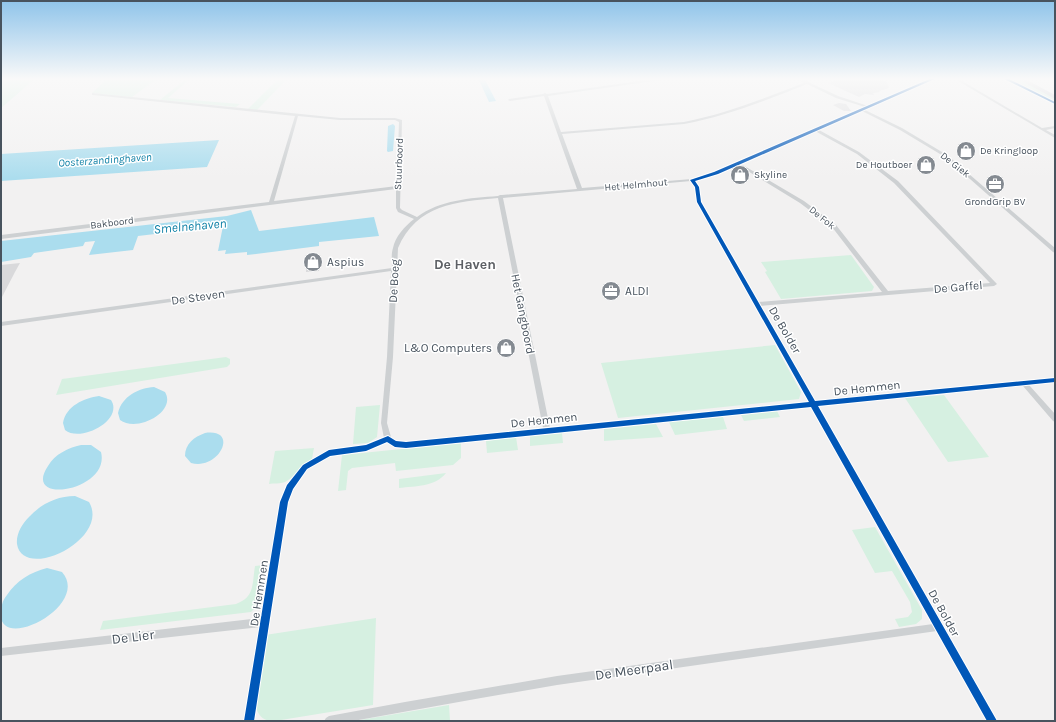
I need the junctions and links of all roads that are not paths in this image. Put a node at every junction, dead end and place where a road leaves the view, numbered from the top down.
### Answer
1 (273, 112) edge
2 (551, 112) edge
3 (730, 112) edge
4 (860, 112) edge
5 (871, 112) edge
6 (1013, 112) edge
7 (297, 114) junction
8 (1055, 127) edge
9 (1043, 129) junction
10 (816, 130) junction
11 (559, 133) junction
12 (1055, 137) edge
13 (739, 164) junction
14 (692, 180) junction
15 (398, 187) junction
16 (580, 190) junction
17 (500, 196) junction
18 (270, 202) junction
19 (416, 218) junction
20 (1, 237) edge
21 (1055, 251) edge
22 (394, 269) junction
23 (886, 293) junction
24 (758, 304) junction
25 (1, 324) edge
26 (1055, 380) edge
27 (1024, 383) junction
28 (815, 404) junction
29 (1055, 419) edge
30 (547, 431) junction
31 (388, 439) junction
32 (266, 622) junction
33 (940, 627) junction
34 (1, 652) edge
35 (249, 721) edge
36 (329, 721) edge
37 (992, 721) edge

1 - 7 street, Stuurboord
2 - 11 street
3 - 11 street
4 - 10 street
5 - 21 street, De Giek
6 - 9 street
7 - 15 street, Stuurboord
7 - 18 street
8 - 9 street
9 - 12 street
10 - 13 street
10 - 23 street, De Gaffel
11 - 16 street
13 - 14 street
13 - 23 street, De Fok
14 - 16 street, Het Helmhout
14 - 24 street, De Bolder
15 - 18 street, Bakboord
15 - 19 street, Stuurboord
16 - 17 street, Het Helmhout
17 - 19 street, De Boeg
17 - 30 street, Het Gangboord
18 - 20 street, Bakboord
19 - 22 street, De Boeg
22 - 25 street, De Steven
22 - 31 street, De Boeg
23 - 24 street, De Gaffel
24 - 28 street, De Bolder
26 - 27 street, De Hemmen
27 - 28 street, De Hemmen
27 - 29 street
28 - 30 street, De Hemmen
28 - 33 street, De Bolder
30 - 31 street, De Hemmen
31 - 32 street, De Hemmen
32 - 34 street, De Lier
32 - 35 street, De Hemmen
33 - 36 street, De Meerpaal
33 - 37 street, De Bolder

